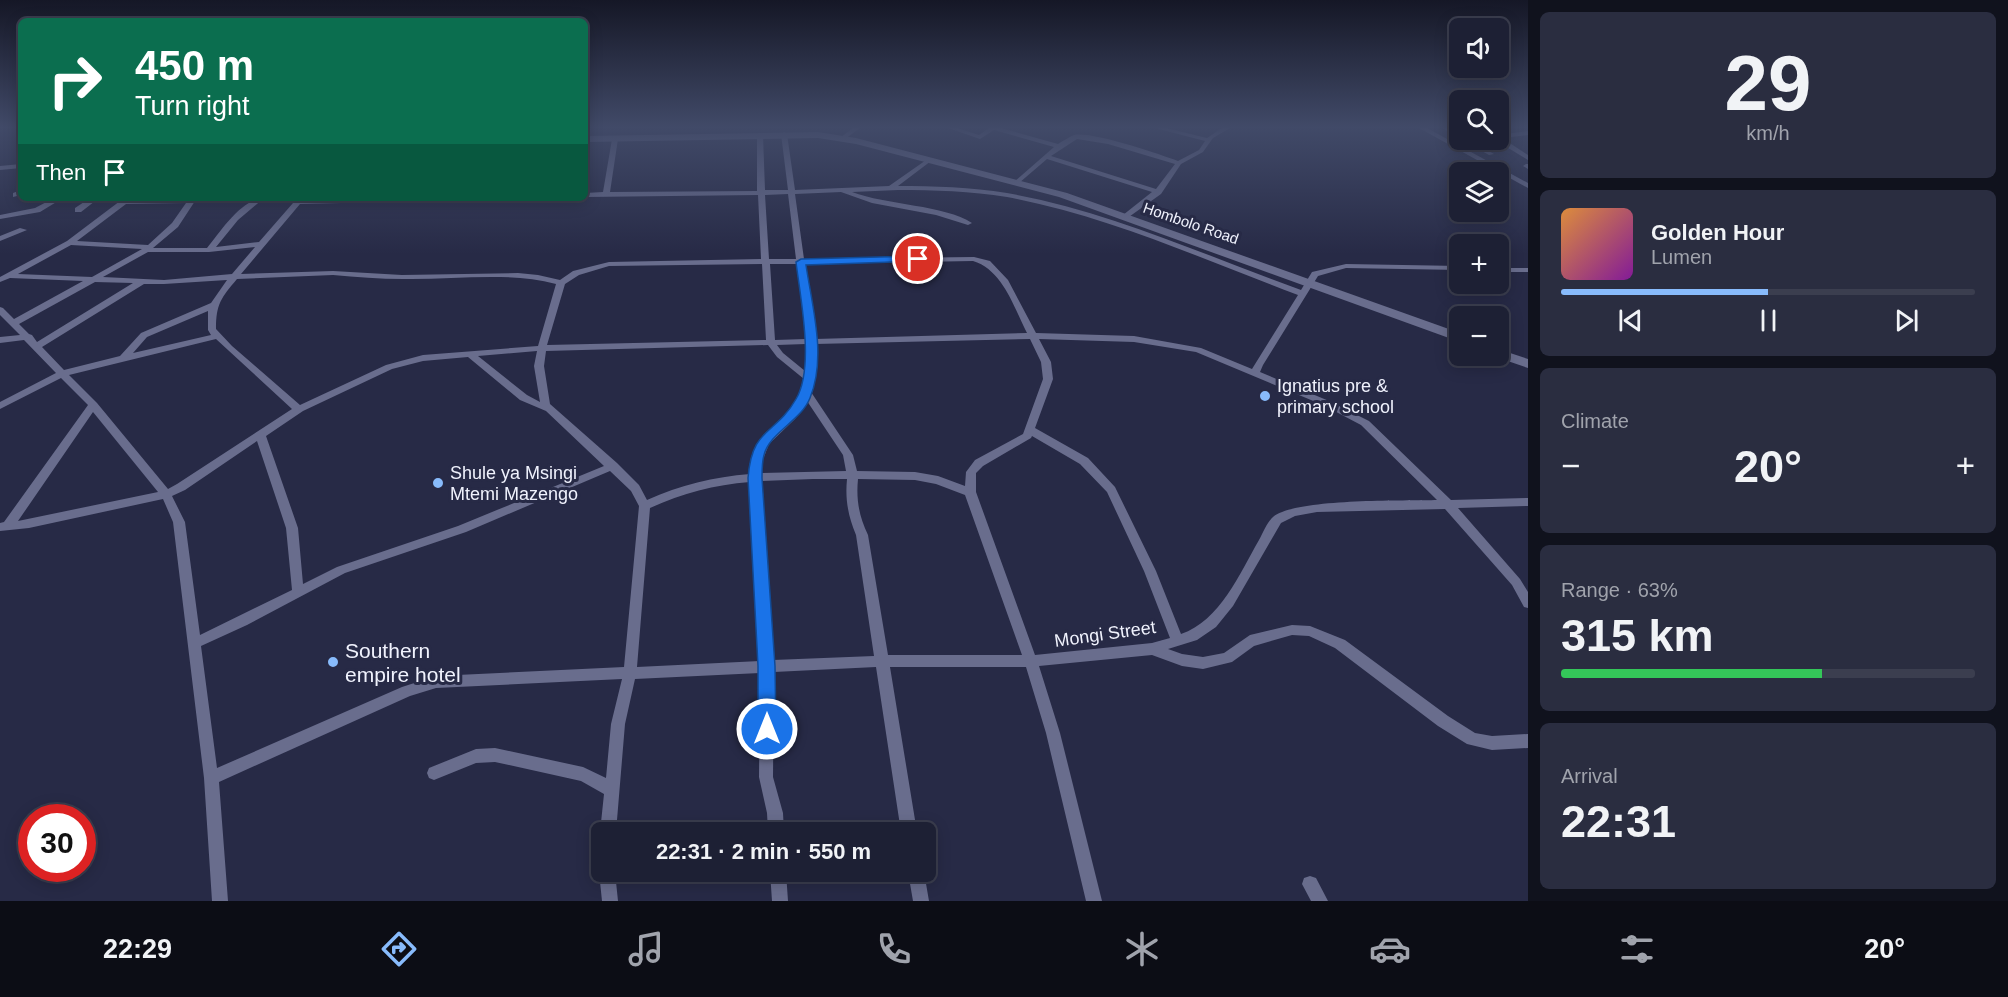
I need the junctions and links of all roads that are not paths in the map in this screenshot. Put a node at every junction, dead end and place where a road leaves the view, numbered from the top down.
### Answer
1 (610, 170) edge
2 (761, 170) edge
3 (788, 170) edge
4 (914, 170) edge
5 (971, 170) edge
6 (1031, 170) edge
7 (1088, 170) edge
8 (1174, 170) edge
9 (1499, 170) edge
10 (1017, 182) junction
11 (1528, 186) edge
12 (892, 187) junction
13 (842, 189) junction
14 (761, 192) junction
15 (792, 192) junction
16 (1158, 192) junction
17 (588, 195) edge
18 (606, 195) junction
19 (54, 201) edge
20 (90, 201) edge
21 (127, 201) edge
22 (191, 201) edge
23 (256, 201) edge
24 (298, 201) edge
25 (78, 210) dead end
26 (2, 217) dead end
27 (1126, 217) junction
28 (968, 223) dead end
29 (23, 230) dead end
30 (0, 239) edge
31 (70, 243) junction
32 (263, 244) junction
33 (148, 248) junction
34 (209, 250) junction
35 (801, 262) junction
36 (765, 263) junction
37 (1449, 268) edge
38 (1509, 270) edge
39 (1528, 270) edge
40 (10, 276) junction
41 (234, 278) junction
42 (96, 279) junction
43 (0, 280) edge
44 (141, 282) junction
45 (561, 283) junction
46 (1309, 283) junction
47 (1303, 294) junction
48 (215, 305) junction
49 (0, 310) edge
50 (14, 323) junction
51 (1449, 335) edge
52 (217, 336) junction
53 (1034, 336) junction
54 (0, 340) edge
55 (33, 342) junction
56 (811, 342) junction
57 (771, 343) junction
58 (542, 348) junction
59 (469, 353) junction
60 (1509, 357) edge
61 (123, 359) junction
62 (1528, 364) edge
63 (63, 373) junction
64 (1255, 374) junction
65 (808, 378) junction
66 (805, 390) junction
67 (93, 405) junction
68 (0, 406) edge
69 (299, 409) junction
70 (549, 409) junction
71 (1030, 430) junction
72 (260, 434) junction
73 (613, 466) junction
74 (853, 476) junction
75 (755, 478) junction
76 (970, 492) junction
77 (166, 494) junction
78 (1528, 502) edge
79 (1448, 504) junction
80 (645, 506) junction
81 (4, 527) edge
82 (298, 592) junction
83 (1528, 603) edge
84 (1177, 640) junction
85 (195, 643) junction
86 (1152, 649) junction
87 (883, 661) junction
88 (1031, 661) junction
89 (767, 666) junction
90 (630, 672) junction
91 (1528, 741) edge
92 (434, 773) dead end
93 (211, 778) junction
94 (612, 790) junction
95 (610, 822) edge
96 (775, 822) edge
97 (907, 822) edge
98 (608, 882) edge
99 (779, 882) edge
100 (918, 882) edge
101 (1310, 884) dead end
102 (220, 901) edge
103 (610, 901) edge
104 (780, 901) edge
105 (921, 901) edge
106 (1094, 901) edge
107 (1320, 901) edge

1 - 18 street
2 - 14 street
3 - 15 street
4 - 12 street
5 - 10 street, Hombolo Road
6 - 10 street
7 - 16 street
8 - 16 street
9 - 11 street
10 - 27 street, Hombolo Road
12 - 13 street
12 - 47 street
13 - 15 street
13 - 28 street
14 - 15 street
14 - 18 street
14 - 36 street
15 - 35 street
16 - 27 street
17 - 18 street
19 - 26 street
20 - 25 street
21 - 31 street
22 - 33 street
23 - 34 street
24 - 32 street
27 - 46 street, Hombolo Road
29 - 30 street
31 - 33 street
31 - 40 street
32 - 34 street
32 - 41 street
33 - 34 street
33 - 42 street
35 - 36 street
35 - 53 street
35 - 56 street
36 - 45 street
36 - 57 street
37 - 46 street
38 - 39 street
40 - 42 street
40 - 43 street
41 - 44 street
41 - 45 street
41 - 48 street
42 - 44 street
42 - 50 street
44 - 55 street
45 - 58 street
46 - 47 street
46 - 51 street, Hombolo Road
47 - 64 street
48 - 52 street
48 - 61 street
49 - 50 street
50 - 55 street
52 - 61 street
52 - 69 street
53 - 56 street
53 - 64 street
53 - 71 street
54 - 55 street
55 - 63 street
56 - 57 street
56 - 65 street
57 - 58 street
57 - 65 street
58 - 59 street
58 - 70 street
59 - 69 street
59 - 70 street
60 - 62 street
61 - 63 street
63 - 67 street
63 - 68 street
64 - 79 street
65 - 66 street
66 - 74 street
66 - 75 street
67 - 77 street
67 - 81 street
69 - 72 street
70 - 73 street
71 - 76 street
71 - 84 street
72 - 77 street
72 - 82 street
73 - 80 street
73 - 82 street
74 - 75 street
74 - 76 street
74 - 87 street
75 - 80 street
75 - 89 street
76 - 88 street
77 - 81 street
77 - 85 street
78 - 79 street, Mongi Street
79 - 83 street
79 - 84 street, Mongi Street
80 - 90 street
82 - 85 street
84 - 86 street, Mongi Street
85 - 93 street
86 - 88 street, Mongi Street
86 - 91 street
87 - 88 street, Mongi Street
87 - 89 street, Mongi Street
87 - 97 street
88 - 106 street
89 - 90 street, Mongi Street
89 - 96 street
90 - 93 street, Mongi Street
90 - 94 street
92 - 94 street
93 - 102 street
94 - 95 street
98 - 103 street
99 - 104 street
100 - 105 street
101 - 107 street

